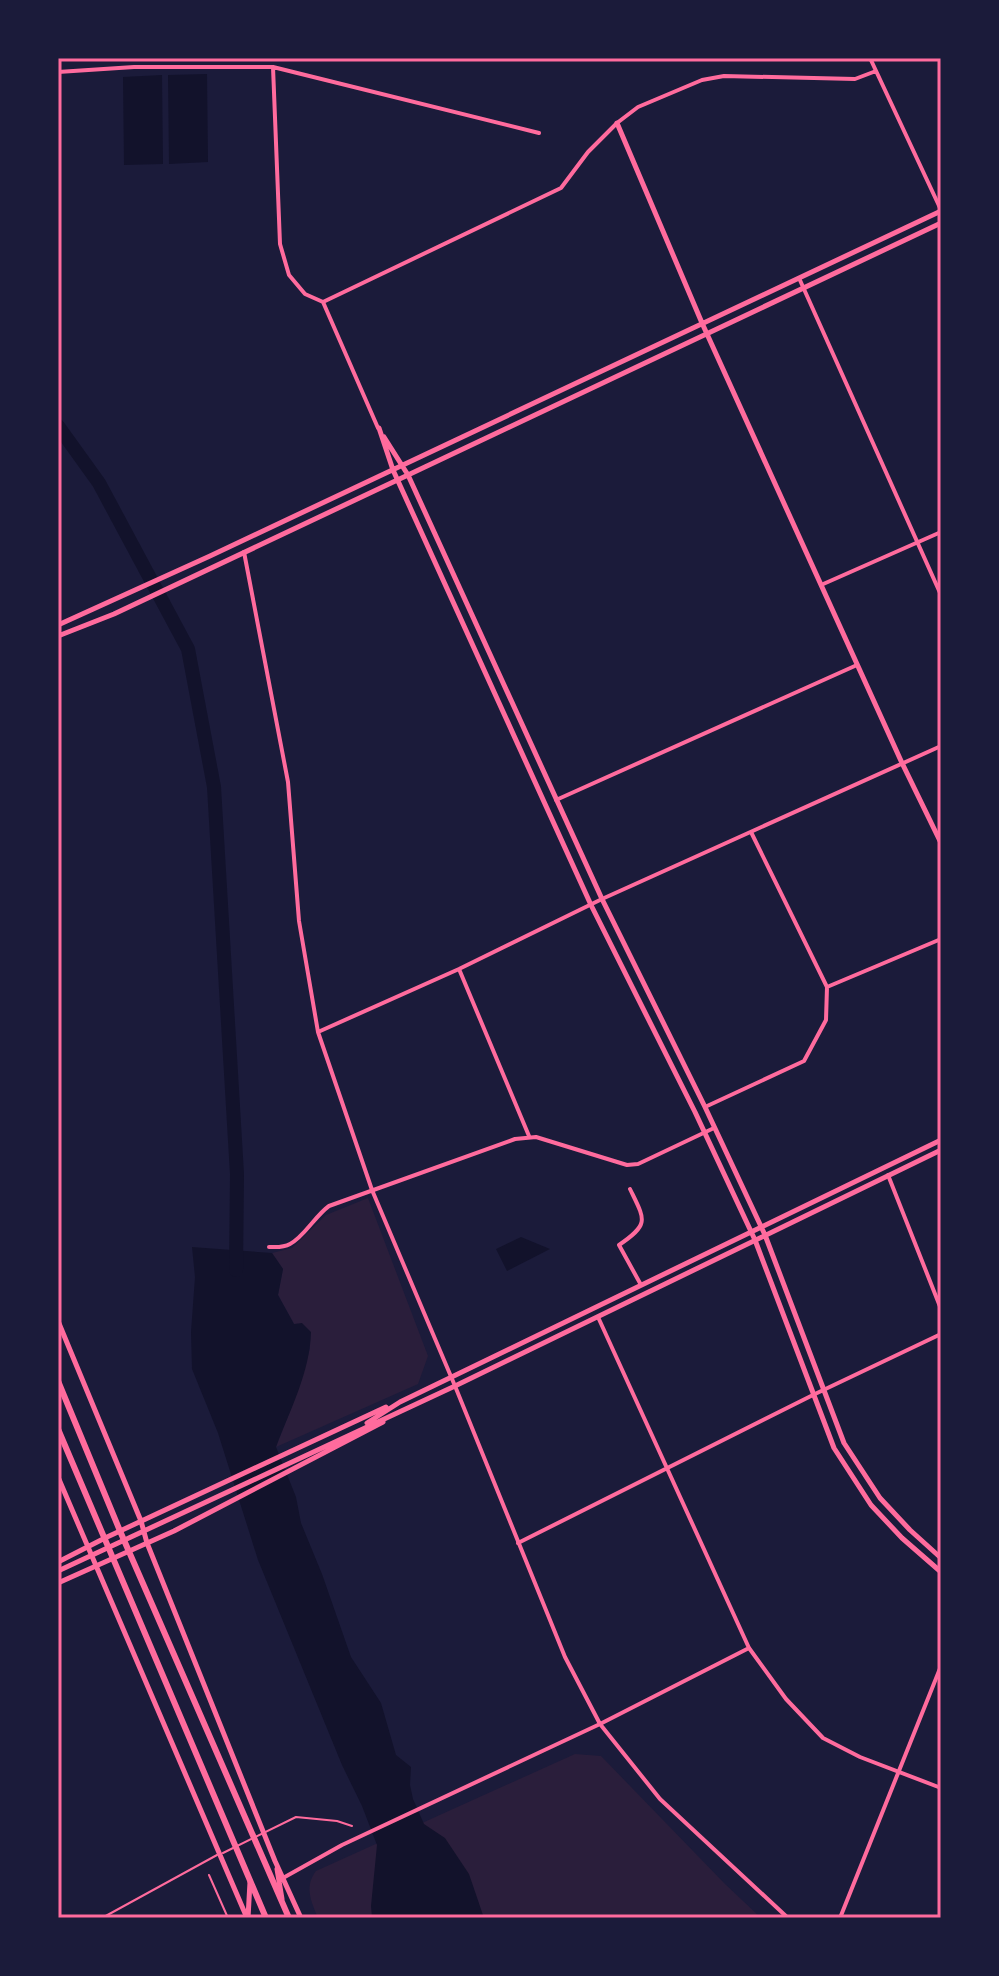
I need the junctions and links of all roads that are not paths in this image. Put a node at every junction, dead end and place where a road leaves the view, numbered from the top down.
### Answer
1 (870, 58) edge
2 (273, 67) junction
3 (58, 70) edge
4 (876, 71) junction
5 (617, 123) junction
6 (539, 133) dead end
7 (941, 210) edge
8 (941, 223) edge
9 (799, 278) junction
10 (804, 288) junction
11 (323, 302) junction
12 (702, 323) junction
13 (707, 334) junction
14 (379, 428) junction
15 (402, 465) junction
16 (393, 470) junction
17 (408, 475) junction
18 (398, 480) junction
19 (941, 532) edge
20 (918, 543) junction
21 (244, 552) junction
22 (821, 585) junction
23 (941, 595) edge
24 (58, 625) edge
25 (58, 636) edge
26 (857, 665) junction
27 (941, 746) edge
28 (902, 763) junction
29 (556, 800) junction
30 (751, 832) junction
31 (941, 843) edge
32 (602, 899) junction
33 (591, 905) junction
34 (941, 939) edge
35 (459, 969) junction
36 (827, 987) junction
37 (318, 1032) junction
38 (705, 1107) junction
39 (714, 1128) junction
40 (704, 1133) junction
41 (529, 1137) junction
42 (941, 1140) edge
43 (941, 1150) edge
44 (888, 1175) junction
45 (630, 1189) dead end
46 (372, 1190) junction
47 (761, 1227) junction
48 (751, 1232) junction
49 (765, 1235) junction
50 (755, 1240) junction
51 (269, 1247) dead end
52 (641, 1285) junction
53 (941, 1309) edge
54 (597, 1316) junction
55 (58, 1321) edge
56 (941, 1334) edge
57 (452, 1378) junction
58 (58, 1381) edge
59 (455, 1386) junction
60 (825, 1390) junction
61 (815, 1394) junction
62 (400, 1402) junction
63 (403, 1409) junction
64 (58, 1429) edge
65 (349, 1434) junction
66 (666, 1468) junction
67 (58, 1477) edge
68 (141, 1521) junction
69 (120, 1531) junction
70 (105, 1538) junction
71 (147, 1543) junction
72 (518, 1543) junction
73 (87, 1547) junction
74 (129, 1551) junction
75 (115, 1558) junction
76 (941, 1558) edge
77 (58, 1562) edge
78 (95, 1566) junction
79 (58, 1571) edge
80 (941, 1572) edge
81 (58, 1583) edge
82 (749, 1648) junction
83 (941, 1666) edge
84 (600, 1724) junction
85 (898, 1771) junction
86 (941, 1788) edge
87 (352, 1826) dead end
88 (275, 1861) junction
89 (209, 1875) dead end
90 (283, 1878) junction
91 (250, 1881) junction
92 (284, 1908) junction
93 (102, 1918) edge
94 (228, 1918) edge
95 (247, 1918) edge
96 (266, 1918) edge
97 (289, 1918) edge
98 (301, 1918) edge
99 (788, 1918) edge
100 (840, 1918) edge

1 - 4 street
2 - 3 street
2 - 6 street
2 - 11 street
4 - 5 street
4 - 7 street
5 - 11 street
5 - 12 main road
7 - 9 main road
8 - 10 main road
9 - 10 street
9 - 12 main road
10 - 13 main road
10 - 20 street
11 - 14 street
12 - 13 main road
12 - 15 main road
13 - 17 main road
13 - 22 main road
14 - 15 main road
14 - 16 main road
15 - 16 main road
15 - 17 main road
16 - 18 main road
16 - 24 main road
17 - 18 main road
17 - 29 main road
18 - 21 main road
18 - 33 main road
19 - 20 street
20 - 22 street
20 - 23 street
21 - 25 main road
21 - 37 street
22 - 26 main road
26 - 28 main road
26 - 29 street
27 - 28 street
28 - 30 street
28 - 31 main road
29 - 32 main road
30 - 32 street
30 - 36 street
32 - 33 street
32 - 38 main road
33 - 35 street
33 - 40 main road
34 - 36 street
35 - 37 street
35 - 41 street
36 - 38 street
37 - 46 street
38 - 39 main road
39 - 40 street
39 - 47 main road
40 - 41 street
40 - 48 main road
41 - 46 street
42 - 47 main road
43 - 44 main road
44 - 49 main road
44 - 53 street
45 - 52 street
46 - 51 street
46 - 57 street
47 - 48 main road
47 - 49 main road
48 - 50 main road
48 - 52 main road
49 - 50 main road
49 - 60 main road
50 - 54 main road
50 - 61 main road
52 - 57 main road
54 - 59 main road
54 - 66 street
55 - 68 main road
56 - 60 street
57 - 59 street
57 - 62 main road
58 - 69 highway
59 - 63 main road
59 - 72 street
60 - 61 street
60 - 76 main road
61 - 66 street
61 - 80 main road
62 - 65 main road
62 - 68 main road
63 - 65 main road
63 - 71 main road
64 - 70 highway
65 - 79 main road
66 - 72 street
66 - 82 street
67 - 73 main road
68 - 69 main road
68 - 71 main road
69 - 70 main road
69 - 74 highway
70 - 73 main road
70 - 75 highway
71 - 74 main road
71 - 88 main road
72 - 84 street
73 - 77 main road
73 - 78 main road
74 - 75 main road
74 - 92 highway
75 - 78 main road
75 - 91 highway
78 - 81 main road
78 - 95 main road
82 - 84 street
82 - 85 street
83 - 85 street
84 - 90 street
84 - 99 street
85 - 86 street
85 - 100 street
87 - 93 lane
88 - 90 main road
88 - 92 main road
89 - 94 lane
90 - 98 main road
91 - 95 main road
91 - 96 highway
92 - 97 highway

